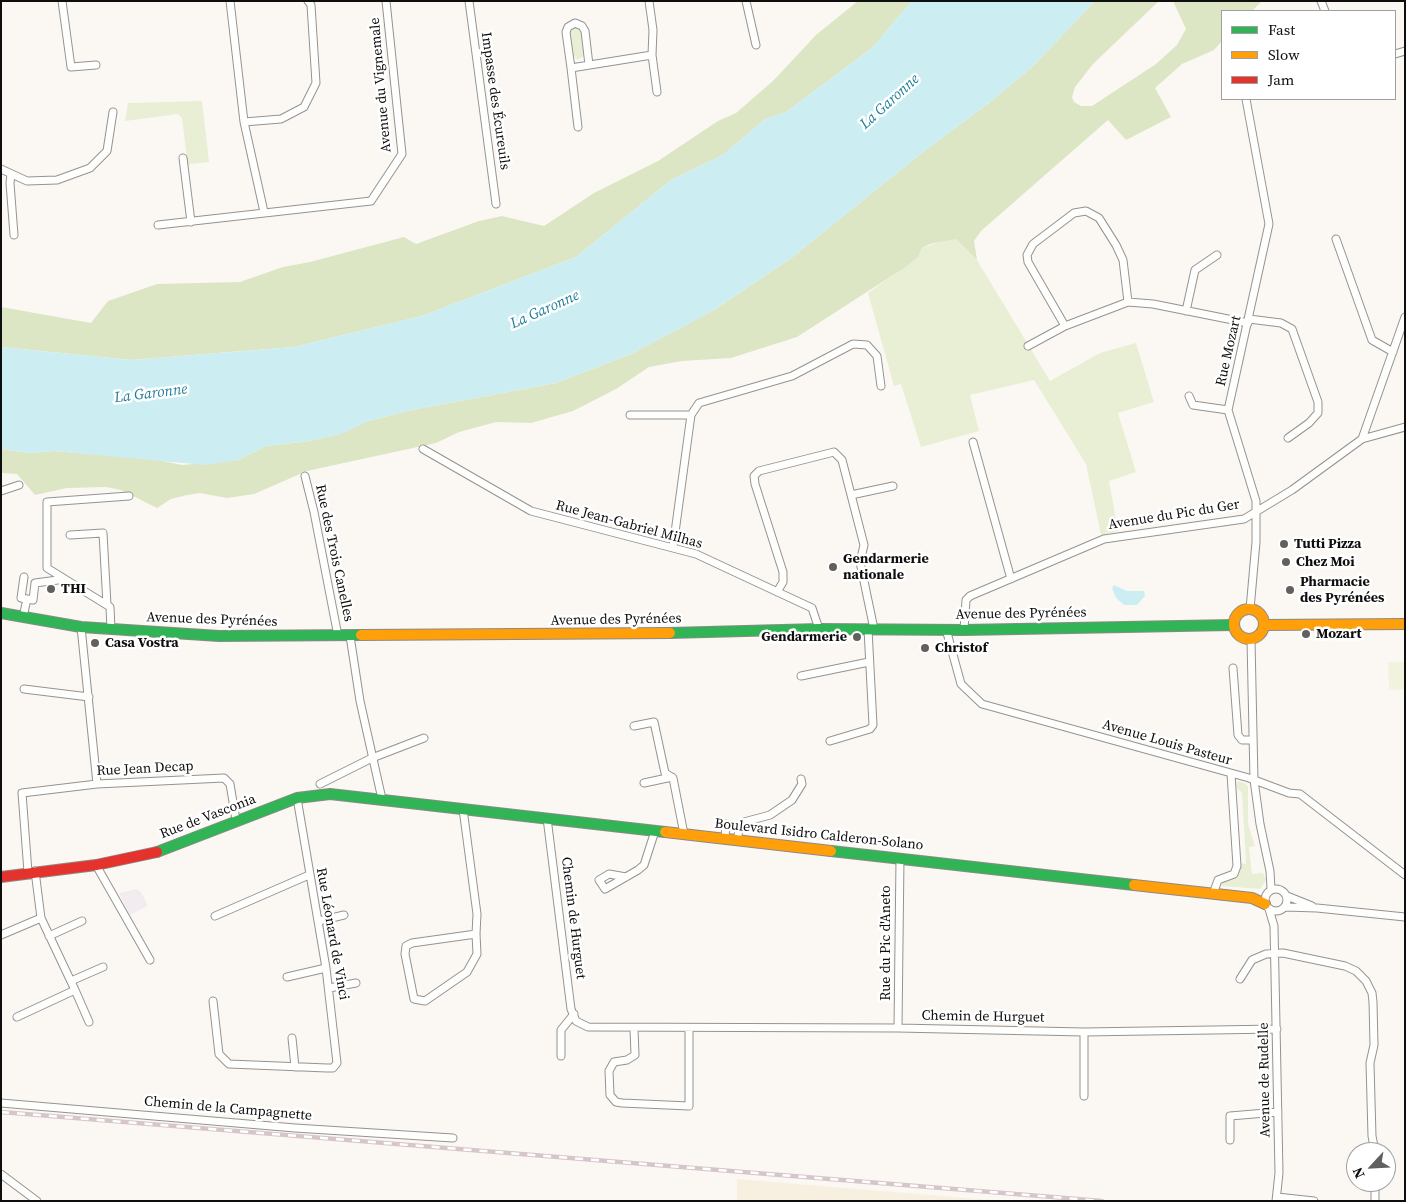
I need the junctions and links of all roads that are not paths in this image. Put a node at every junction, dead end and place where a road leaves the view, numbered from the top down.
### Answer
1 (62, 1) edge
2 (230, 1) edge
3 (308, 1) edge
4 (386, 1) edge
5 (469, 1) edge
6 (649, 1) edge
7 (746, 1) edge
8 (756, 44) dead end
9 (652, 55) junction
10 (96, 65) dead end
11 (589, 65) junction
12 (571, 68) junction
13 (657, 92) dead end
14 (1246, 100) edge
15 (112, 112) dead end
16 (244, 122) junction
17 (578, 127) dead end
18 (184, 158) dead end
19 (1, 169) edge
20 (11, 174) junction
21 (496, 204) dead end
22 (264, 212) junction
23 (191, 222) junction
24 (158, 226) dead end
25 (14, 235) dead end
26 (1336, 239) dead end
27 (1217, 255) dead end
28 (1128, 302) junction
29 (1186, 311) junction
30 (1405, 317) edge
31 (1248, 321) junction
32 (1065, 326) junction
33 (1028, 346) dead end
34 (1393, 352) junction
35 (882, 386) dead end
36 (1189, 396) dead end
37 (1228, 410) junction
38 (630, 415) dead end
39 (691, 415) junction
40 (1405, 427) edge
41 (1288, 438) dead end
42 (1362, 439) junction
43 (973, 442) dead end
44 (423, 449) dead end
45 (305, 476) dead end
46 (19, 485) dead end
47 (893, 486) dead end
48 (1, 491) edge
49 (851, 495) junction
50 (129, 496) dead end
51 (1255, 513) junction
52 (70, 535) dead end
53 (673, 547) junction
54 (24, 577) dead end
55 (63, 578) junction
56 (1011, 579) junction
57 (777, 592) junction
58 (27, 599) junction
59 (107, 605) junction
60 (1250, 609) junction
61 (1, 613) edge
62 (23, 617) junction
63 (1405, 624) edge
64 (1233, 625) junction
65 (1264, 625) junction
66 (81, 627) junction
67 (112, 629) junction
68 (819, 629) junction
69 (871, 629) junction
70 (946, 629) junction
71 (964, 630) junction
72 (338, 636) junction
73 (350, 636) junction
74 (1251, 640) junction
75 (869, 662) junction
76 (1233, 668) dead end
77 (802, 676) dead end
78 (24, 688) dead end
79 (89, 697) junction
80 (634, 726) dead end
81 (424, 738) dead end
82 (830, 740) dead end
83 (1253, 740) junction
84 (372, 758) junction
85 (1231, 774) junction
86 (672, 777) junction
87 (801, 779) dead end
88 (1254, 780) junction
89 (644, 783) dead end
90 (96, 784) junction
91 (320, 784) dead end
92 (297, 798) junction
93 (382, 799) junction
94 (463, 808) junction
95 (547, 818) junction
96 (236, 820) junction
97 (726, 824) dead end
98 (655, 831) junction
99 (684, 834) junction
100 (725, 838) junction
101 (737, 840) junction
102 (900, 858) junction
103 (96, 865) junction
104 (31, 872) junction
105 (309, 875) junction
106 (1405, 875) edge
107 (1, 877) edge
108 (626, 877) dead end
109 (1213, 894) junction
110 (1287, 896) junction
111 (1270, 897) junction
112 (1282, 908) junction
113 (1317, 908) junction
114 (344, 914) dead end
115 (215, 916) dead end
116 (1405, 917) edge
117 (41, 918) junction
118 (82, 921) dead end
119 (319, 921) junction
120 (1274, 926) junction
121 (476, 934) junction
122 (1, 935) edge
123 (49, 936) junction
124 (1275, 954) junction
125 (150, 960) dead end
126 (103, 967) dead end
127 (326, 968) junction
128 (287, 977) dead end
129 (1240, 978) dead end
130 (71, 981) junction
131 (356, 983) dead end
132 (329, 988) junction
133 (75, 990) junction
134 (213, 1001) dead end
135 (17, 1017) dead end
136 (575, 1018) junction
137 (89, 1022) dead end
138 (689, 1028) junction
139 (898, 1028) junction
140 (634, 1029) junction
141 (1277, 1029) junction
142 (1084, 1032) junction
143 (292, 1038) dead end
144 (561, 1056) dead end
145 (295, 1067) junction
146 (1084, 1096) dead end
147 (1, 1102) edge
148 (1278, 1112) junction
149 (453, 1138) dead end
150 (1230, 1140) dead end
151 (1373, 1142) edge
152 (1, 1174) edge
153 (1276, 1199) edge
154 (37, 1201) edge
155 (1314, 1201) edge

1 - 10 street
2 - 16 street
3 - 16 street
4 - 22 street, Avenue du Vignemale
5 - 21 street, Impasse des Écureuils
6 - 9 street
7 - 8 street
9 - 11 street
9 - 13 street
11 - 12 street
11 - 12 street
12 - 17 street
14 - 31 street, Rue Mozart
15 - 20 street
16 - 22 street
18 - 23 street
19 - 20 street
20 - 25 street
22 - 23 street, Avenue du Vignemale
23 - 24 street, Avenue du Vignemale
26 - 34 street
27 - 29 street
28 - 29 street
28 - 32 street
28 - 32 street
29 - 31 street
30 - 34 street
31 - 37 street, Rue Mozart
31 - 41 street
32 - 33 street
34 - 42 street
35 - 39 street
36 - 37 street
37 - 51 street
38 - 39 street
39 - 53 street
40 - 42 street, Avenue du Pic du Ger
42 - 51 street, Avenue du Pic du Ger
43 - 56 street
44 - 53 street, Rue Jean-Gabriel Milhas
45 - 72 street, Rue des Trois Canelles
46 - 48 street
47 - 49 street
49 - 57 street
49 - 69 street
50 - 55 street
51 - 56 street, Avenue du Pic du Ger
51 - 60 street
52 - 59 street
53 - 57 street, Rue Jean-Gabriel Milhas
54 - 58 street
55 - 58 street
55 - 59 street
56 - 71 street, Avenue du Pic du Ger
57 - 68 street, Rue Jean-Gabriel Milhas
58 - 62 street
59 - 67 street
60 - 64 main road
60 - 65 main road
61 - 62 main road, Avenue des Pyrénées
62 - 66 main road, Avenue des Pyrénées
63 - 65 main road
64 - 71 main road, Avenue des Pyrénées
64 - 74 main road
65 - 74 main road
66 - 67 main road, Avenue des Pyrénées
66 - 79 street
67 - 72 main road, Avenue des Pyrénées
68 - 69 main road, Avenue des Pyrénées
68 - 73 main road, Avenue des Pyrénées
69 - 70 main road, Avenue des Pyrénées
69 - 75 street
70 - 71 main road, Avenue des Pyrénées
70 - 85 street, Avenue Louis Pasteur
72 - 73 main road, Avenue des Pyrénées
73 - 84 street
74 - 83 street, Avenue de Rudelle
75 - 77 street
75 - 82 street
76 - 83 street
78 - 79 street
79 - 90 street
80 - 86 street
81 - 84 street
83 - 88 street, Avenue de Rudelle
84 - 91 street
84 - 93 street
85 - 88 street, Avenue Louis Pasteur
85 - 109 street
86 - 89 street
86 - 99 street
87 - 101 street
88 - 106 street, Avenue Louis Pasteur
88 - 111 street, Avenue de Rudelle
90 - 96 street, Rue Jean Decap
90 - 104 street, Rue Jean Decap
92 - 93 main road, Rue de Vasconia
92 - 96 main road, Rue de Vasconia
92 - 105 street, Rue Léonard de Vinci
93 - 94 main road, Boulevard Isidro Calderon-Solano
94 - 95 main road, Boulevard Isidro Calderon-Solano
94 - 121 street
95 - 98 main road, Boulevard Isidro Calderon-Solano
95 - 136 street, Chemin de Hurguet
96 - 103 main road, Rue de Vasconia
97 - 100 street
98 - 99 main road, Boulevard Isidro Calderon-Solano
98 - 108 street
99 - 100 main road, Boulevard Isidro Calderon-Solano
100 - 101 main road, Boulevard Isidro Calderon-Solano
101 - 102 main road, Boulevard Isidro Calderon-Solano
102 - 109 main road, Boulevard Isidro Calderon-Solano
102 - 139 street, Rue du Pic d'Aneto
103 - 104 main road, Rue de Vasconia
103 - 125 street
104 - 107 main road, Rue de Vasconia
104 - 117 street
105 - 115 street
105 - 119 street, Rue Léonard de Vinci
109 - 111 main road, Boulevard Isidro Calderon-Solano
110 - 111 street
110 - 112 street, Avenue de Rudelle
110 - 113 street
111 - 112 street
111 - 120 street, Avenue de Rudelle
112 - 113 street
112 - 120 street, Avenue de Rudelle
113 - 116 street
114 - 119 street
117 - 122 street
117 - 123 street
118 - 123 street
119 - 127 street, Rue Léonard de Vinci
120 - 124 street, Avenue de Rudelle
121 - 121 street
123 - 130 street
124 - 129 street
124 - 141 street, Avenue de Rudelle
124 - 151 street
126 - 130 street
127 - 128 street
127 - 132 street, Rue Léonard de Vinci
130 - 133 street
131 - 132 street
132 - 145 street, Rue Léonard de Vinci
133 - 135 street
133 - 137 street
134 - 145 street
136 - 140 street, Chemin de Hurguet
136 - 144 street
138 - 139 street, Chemin de Hurguet
138 - 140 street, Chemin de Hurguet
138 - 140 street
139 - 142 street, Chemin de Hurguet
141 - 142 street, Chemin de Hurguet
141 - 148 street, Avenue de Rudelle
142 - 146 street
143 - 145 street
147 - 149 street, Chemin de la Campagnette
148 - 150 street
148 - 153 street, Avenue de Rudelle
152 - 154 street
153 - 155 street, Avenue de Rudelle

